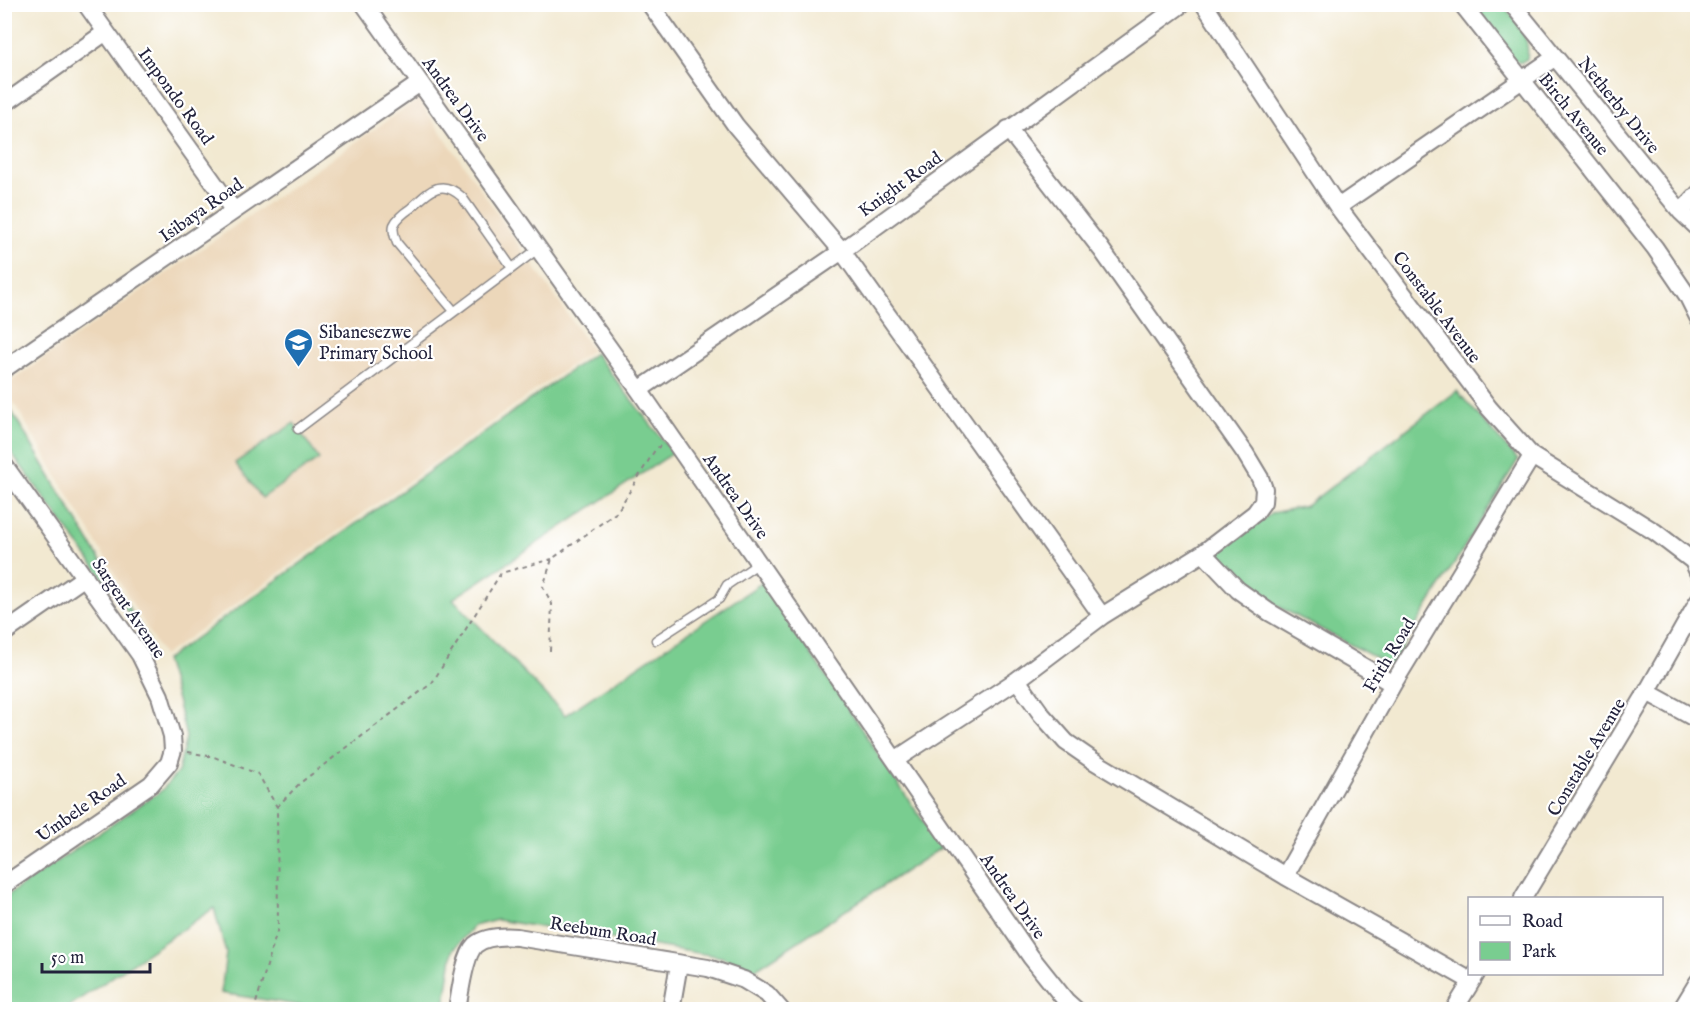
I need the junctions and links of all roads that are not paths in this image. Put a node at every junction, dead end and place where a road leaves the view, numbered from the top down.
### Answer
1 (86, 4) edge
2 (364, 4) edge
3 (650, 4) edge
4 (1182, 4) edge
5 (1204, 4) edge
6 (1462, 4) edge
7 (1512, 4) edge
8 (106, 32) junction
9 (1554, 58) junction
10 (1521, 80) junction
11 (420, 83) junction
12 (4, 104) edge
13 (1008, 129) junction
14 (1698, 194) edge
15 (1338, 207) junction
16 (234, 211) junction
17 (1682, 212) junction
18 (1698, 228) edge
19 (539, 248) junction
20 (842, 251) junction
21 (512, 268) junction
22 (454, 311) junction
23 (1698, 317) edge
24 (4, 369) edge
25 (639, 390) junction
26 (298, 429) dead end
27 (1532, 456) junction
28 (4, 465) edge
29 (1203, 553) junction
30 (759, 563) junction
31 (1698, 572) edge
32 (86, 577) junction
33 (1698, 602) edge
34 (1102, 616) junction
35 (4, 633) edge
36 (656, 640) dead end
37 (1017, 680) junction
38 (1393, 684) junction
39 (1647, 692) junction
40 (1698, 720) edge
41 (895, 760) junction
42 (151, 784) joint
43 (1285, 876) junction
44 (4, 885) edge
45 (1524, 897) edge
46 (679, 964) junction
47 (1468, 974) edge
48 (1473, 977) edge
49 (1698, 982) edge
50 (457, 1010) edge
51 (671, 1010) edge
52 (781, 1010) edge
53 (1076, 1010) edge
54 (1454, 1010) edge
55 (1681, 1010) edge

1 - 8 street, Impondo Road
2 - 11 street, Andrea Drive
3 - 20 street
4 - 13 street, Knight Road
5 - 15 street, Constable Avenue
6 - 10 street, Birch Avenue
7 - 9 street, Netherby Drive
8 - 12 street
8 - 16 street, Impondo Road
9 - 10 street
9 - 17 street, Netherby Drive
10 - 15 street
10 - 23 street, Birch Avenue
11 - 16 street, Isibaya Road
11 - 19 street, Andrea Drive
13 - 20 street, Knight Road
13 - 29 street
14 - 17 street
15 - 27 street, Constable Avenue
16 - 24 street, Isibaya Road
17 - 18 street, Netherby Drive
19 - 21 lane
19 - 25 street, Andrea Drive
20 - 25 street, Knight Road
20 - 34 street
21 - 22 lane
21 - 22 lane
22 - 26 lane
25 - 30 street, Andrea Drive
27 - 31 street, Constable Avenue
27 - 38 street, Frith Road
28 - 32 street, Sargent Avenue
29 - 34 street
29 - 38 street
30 - 36 lane
30 - 41 street, Andrea Drive
32 - 35 street
32 - 42 street, Sargent Avenue
33 - 39 street, Constable Avenue
34 - 37 street
37 - 41 street
37 - 43 street
38 - 43 street, Frith Road
39 - 40 street
39 - 45 street, Constable Avenue
41 - 53 street, Andrea Drive
42 - 44 street, Umbele Road
43 - 47 street
46 - 50 street, Reebum Road
46 - 51 street
46 - 52 street, Reebum Road
48 - 54 street
49 - 55 street

